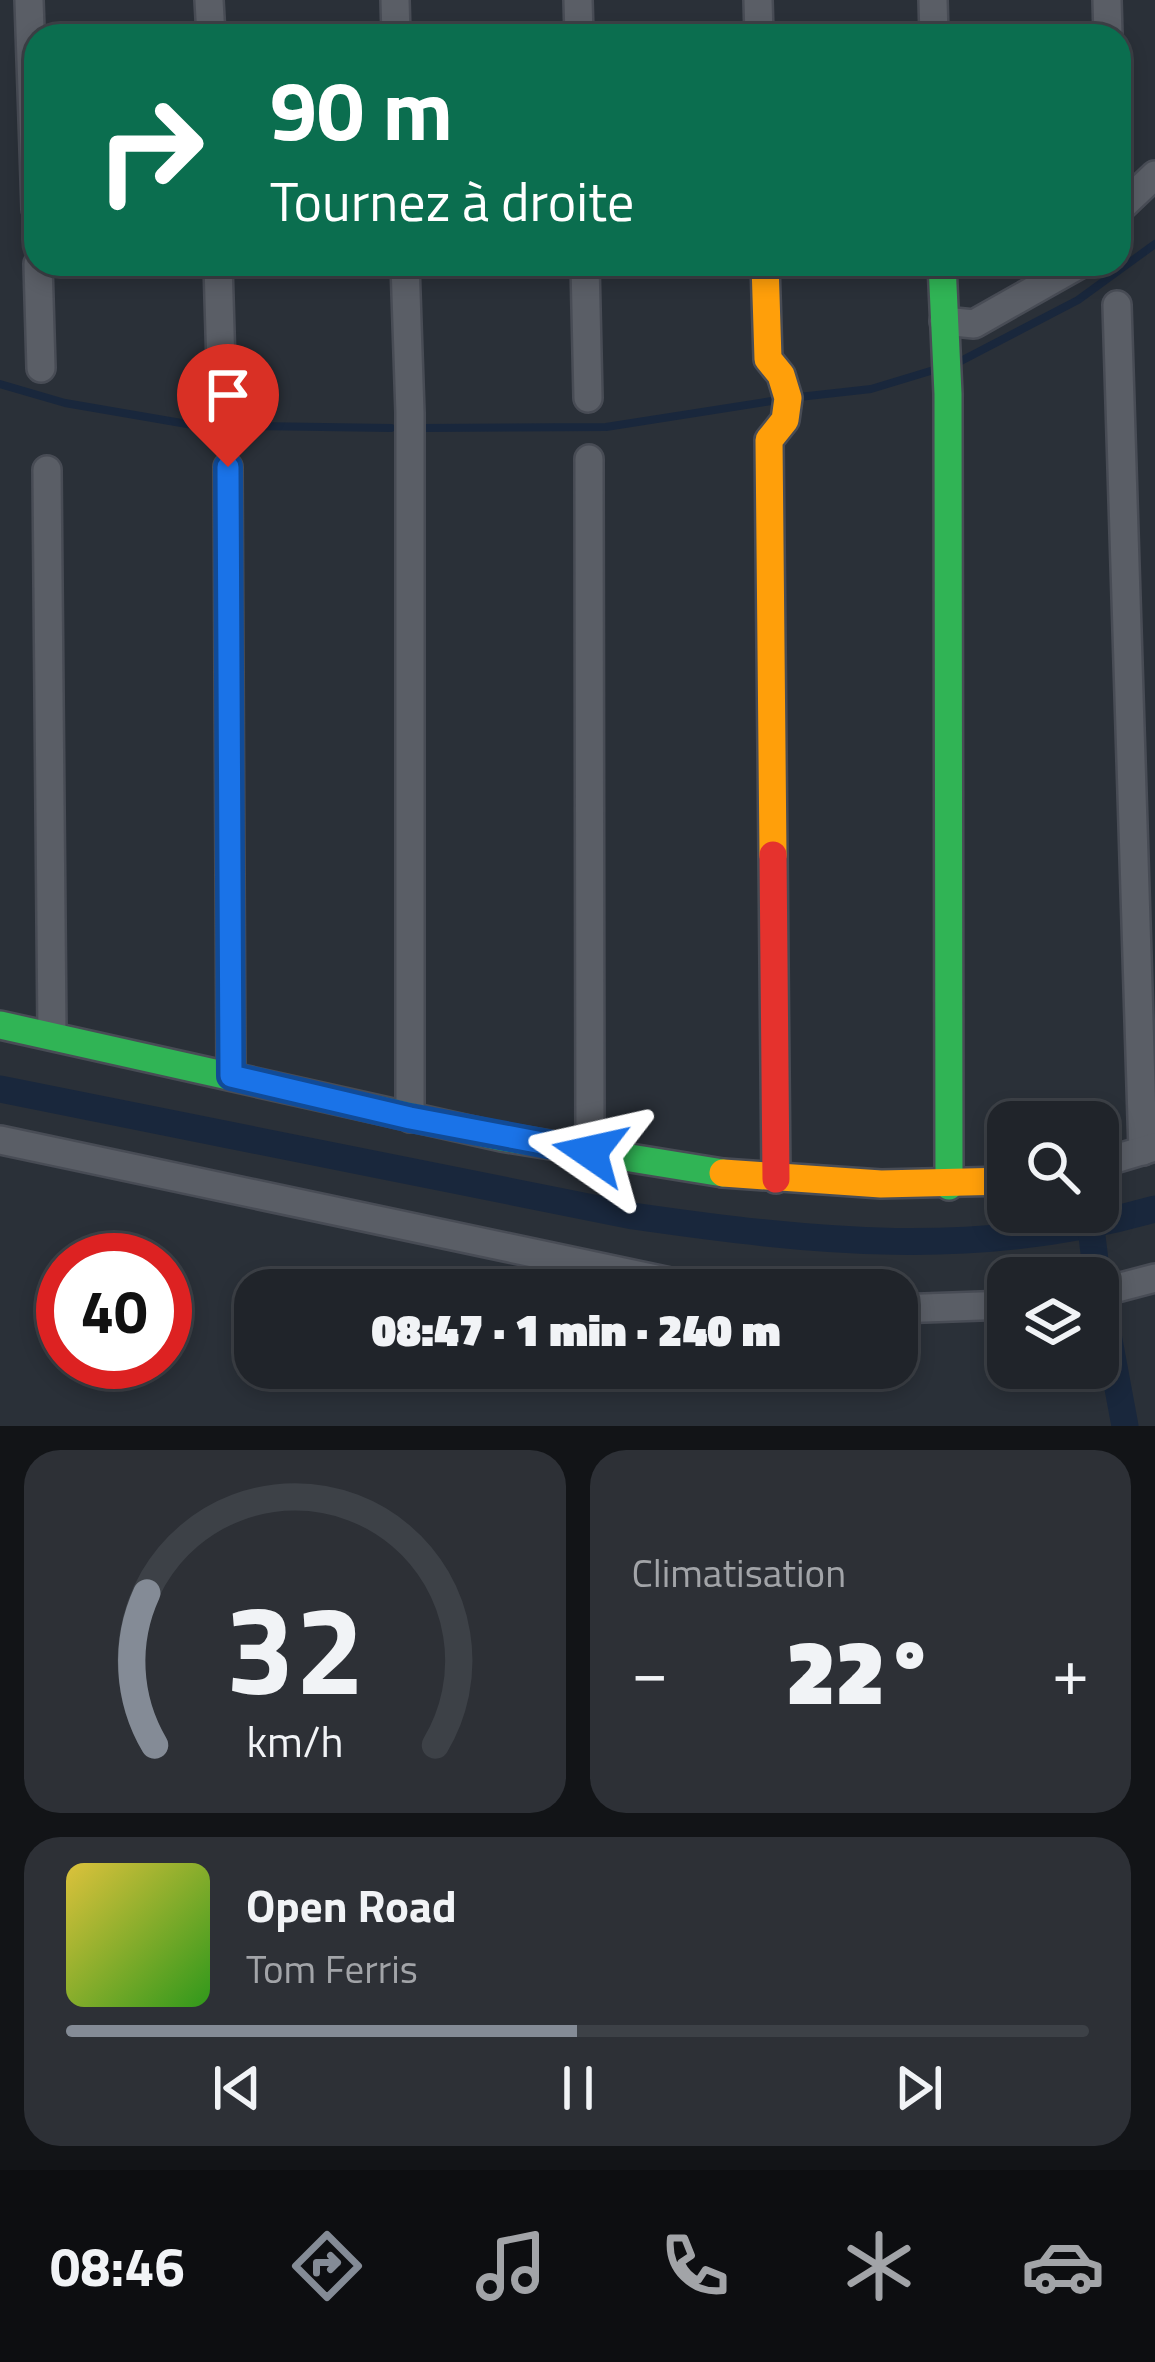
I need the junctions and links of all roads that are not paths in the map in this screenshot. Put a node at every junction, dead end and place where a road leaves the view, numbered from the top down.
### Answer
1 (1155, 175) edge
2 (1131, 198) edge
3 (38, 276) edge
4 (218, 276) edge
5 (404, 276) edge
6 (585, 276) edge
7 (765, 276) edge
8 (942, 276) edge
9 (1059, 276) edge
10 (1118, 305) dead end
11 (944, 330) junction
12 (41, 368) dead end
13 (588, 398) dead end
14 (222, 400) dead end
15 (589, 459) dead end
16 (228, 467) dead end
17 (47, 470) dead end
18 (0, 1025) edge
19 (52, 1035) junction
20 (231, 1076) junction
21 (410, 1118) junction
22 (0, 1140) edge
23 (1149, 1149) edge
24 (590, 1152) junction
25 (1119, 1158) edge
26 (776, 1179) junction
27 (987, 1183) edge
28 (950, 1186) junction
29 (609, 1269) edge
30 (1155, 1278) edge
31 (1119, 1287) edge
32 (987, 1306) edge
33 (918, 1308) edge

1 - 2 street
3 - 12 street
4 - 14 street
5 - 21 street
6 - 13 street
7 - 26 street
8 - 11 street
9 - 11 street
10 - 23 street
11 - 28 street
15 - 24 street
16 - 20 street
17 - 19 street
18 - 19 street
19 - 20 street
20 - 21 street
21 - 24 street
22 - 29 street
23 - 25 street
24 - 26 street
26 - 28 street
27 - 28 street
30 - 31 street
32 - 33 street

